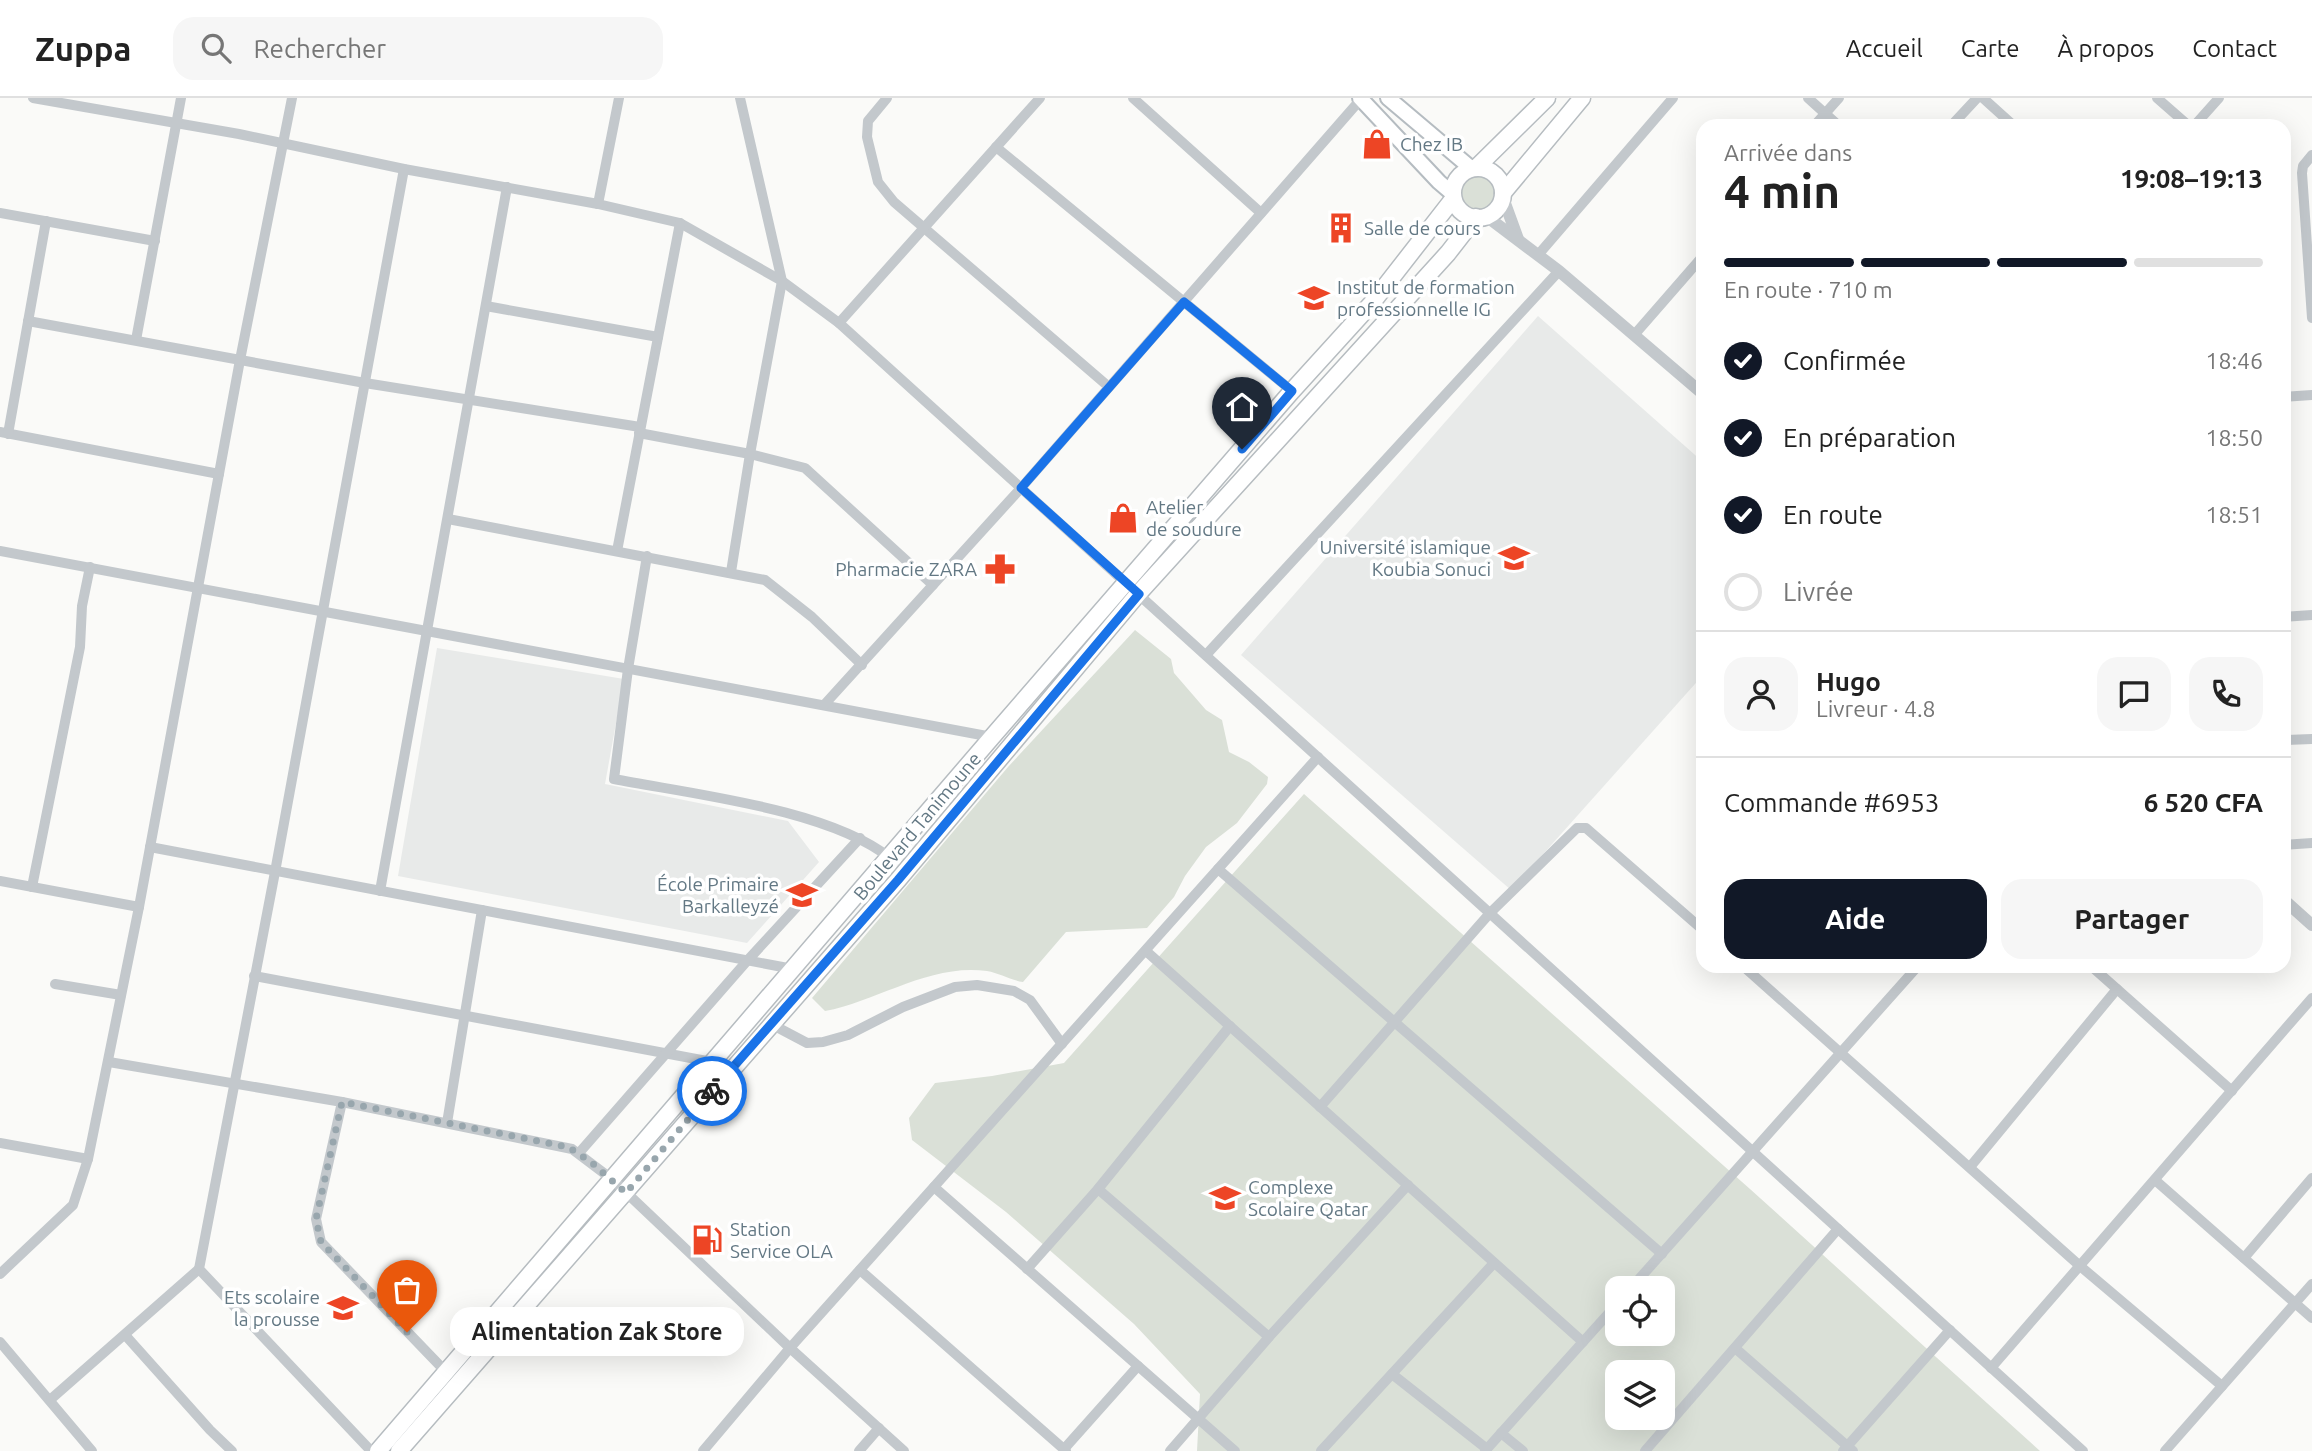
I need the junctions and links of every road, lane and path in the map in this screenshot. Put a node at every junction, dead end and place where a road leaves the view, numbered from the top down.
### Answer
1 (33, 98) edge
2 (181, 98) edge
3 (292, 98) edge
4 (619, 98) edge
5 (740, 98) edge
6 (887, 98) edge
7 (1040, 98) edge
8 (1133, 98) edge
9 (1388, 98) edge
10 (1547, 98) edge
11 (1582, 98) edge
12 (1673, 98) edge
13 (1808, 98) edge
14 (1839, 98) edge
15 (1977, 98) edge
16 (1983, 98) edge
17 (2157, 98) edge
18 (2218, 98) edge
19 (1361, 99) edge
20 (1825, 113) junction
21 (1820, 119) edge
22 (1831, 119) edge
23 (1958, 119) edge
24 (2006, 119) edge
25 (2182, 119) edge
26 (2198, 119) edge
27 (176, 124) junction
28 (283, 145) junction
29 (996, 147) junction
30 (2312, 155) edge
31 (1474, 168) junction
32 (404, 169) junction
33 (506, 187) junction
34 (1502, 194) junction
35 (1453, 196) junction
36 (598, 204) junction
37 (0, 213) edge
38 (1261, 213) junction
39 (1481, 217) junction
40 (46, 221) junction
41 (680, 223) junction
42 (925, 227) junction
43 (1518, 240) junction
44 (155, 241) junction
45 (1538, 255) junction
46 (1696, 264) edge
47 (1559, 271) junction
48 (782, 281) junction
49 (1184, 302) junction
50 (486, 306) junction
51 (2312, 318) edge
52 (28, 321) junction
53 (839, 323) junction
54 (1635, 334) junction
55 (658, 337) junction
56 (136, 340) junction
57 (240, 360) junction
58 (365, 383) junction
59 (1109, 387) junction
60 (1696, 388) edge
61 (1292, 391) junction
62 (2312, 395) edge
63 (2291, 396) edge
64 (469, 401) junction
65 (640, 430) junction
66 (4, 433) edge
67 (750, 454) junction
68 (219, 474) junction
69 (1021, 488) junction
70 (448, 519) junction
71 (0, 551) edge
72 (617, 551) junction
73 (647, 556) junction
74 (90, 567) junction
75 (731, 572) junction
76 (933, 585) junction
77 (198, 588) junction
78 (1132, 588) junction
79 (323, 611) junction
80 (2312, 615) edge
81 (2291, 616) edge
82 (427, 631) junction
83 (1206, 655) junction
84 (862, 665) junction
85 (628, 669) junction
86 (824, 705) junction
87 (992, 737) junction
88 (2312, 739) edge
89 (2291, 740) edge
90 (1318, 757) junction
91 (860, 838) junction
92 (2312, 844) edge
93 (2291, 845) edge
94 (150, 847) junction
95 (890, 858) junction
96 (1218, 869) junction
97 (275, 872) junction
98 (0, 881) edge
99 (32, 887) junction
100 (380, 891) junction
101 (139, 906) junction
102 (2291, 906) edge
103 (482, 910) junction
104 (1490, 913) junction
105 (1696, 924) edge
106 (2312, 925) edge
107 (1146, 951) junction
108 (747, 961) junction
109 (793, 969) junction
110 (1752, 973) edge
111 (1912, 973) edge
112 (2099, 973) edge
113 (254, 976) junction
114 (55, 984) dead end
115 (2117, 989) junction
116 (121, 995) junction
117 (2312, 998) edge
118 (465, 1015) junction
119 (1394, 1022) junction
120 (771, 1024) junction
121 (1230, 1026) junction
122 (1062, 1044) junction
123 (1842, 1052) junction
124 (667, 1054) junction
125 (109, 1062) junction
126 (712, 1062) junction
127 (233, 1082) junction
128 (2232, 1091) junction
129 (342, 1102) junction
130 (1320, 1107) junction
131 (447, 1123) junction
132 (0, 1143) edge
133 (1754, 1152) junction
134 (579, 1153) junction
135 (88, 1159) junction
136 (1969, 1167) junction
137 (2312, 1178) edge
138 (613, 1180) junction
139 (2155, 1180) junction
140 (1408, 1185) junction
141 (934, 1187) junction
142 (1098, 1189) junction
143 (626, 1193) junction
144 (1838, 1229) junction
145 (1662, 1254) junction
146 (2244, 1258) junction
147 (1494, 1263) junction
148 (2080, 1266) junction
149 (199, 1269) junction
150 (1027, 1269) junction
151 (860, 1270) junction
152 (0, 1274) edge
153 (1642, 1276) edge
154 (2312, 1284) edge
155 (2295, 1303) junction
156 (1605, 1317) edge
157 (2312, 1318) edge
158 (1950, 1331) junction
159 (126, 1336) junction
160 (1269, 1337) junction
161 (0, 1342) edge
162 (1583, 1342) junction
163 (790, 1348) junction
164 (1735, 1348) junction
165 (1138, 1366) junction
166 (1992, 1368) junction
167 (446, 1372) junction
168 (1392, 1374) junction
169 (2222, 1386) junction
170 (51, 1399) junction
171 (1198, 1420) junction
172 (878, 1428) junction
173 (1501, 1433) junction
174 (2075, 1448) edge
175 (1848, 1449) edge
176 (91, 1450) edge
177 (1065, 1450) edge
178 (1486, 1450) edge
179 (233, 1451) edge
180 (371, 1451) edge
181 (378, 1451) edge
182 (400, 1451) edge
183 (703, 1451) edge
184 (859, 1451) edge
185 (904, 1451) edge
186 (1170, 1451) edge
187 (1235, 1451) edge
188 (1321, 1451) edge
189 (1523, 1451) edge
190 (1645, 1451) edge
191 (2165, 1451) edge

1 - 27 street
2 - 27 street
3 - 28 street
4 - 36 street
5 - 48 street
6 - 42 street
7 - 29 street
8 - 38 street
9 - 31 main road
10 - 31 main road
11 - 34 main road
12 - 45 street
13 - 20 street
14 - 20 street
15 - 23 street
16 - 24 street
17 - 25 street
18 - 26 street
19 - 35 main road
19 - 38 street
20 - 21 street
20 - 22 street
27 - 28 street
27 - 44 street
28 - 32 street
28 - 57 street
29 - 42 street
29 - 49 street
30 - 51 street
31 - 34 main road
31 - 35 main road
32 - 33 street
32 - 58 street
33 - 36 street
33 - 50 street
34 - 39 main road
34 - 43 street
35 - 39 main road
35 - 61 main road, Boulevard Tanimoune
36 - 41 street
37 - 40 street
38 - 49 street
39 - 43 street
39 - 78 main road, Boulevard Tanimoune
40 - 44 street
40 - 52 street
41 - 48 street
41 - 55 street
42 - 53 street
42 - 59 street
43 - 45 street
44 - 56 street
45 - 47 street
46 - 54 street
47 - 54 street
47 - 83 street
48 - 53 street
48 - 67 street
49 - 59 street
49 - 61 street
50 - 55 street
50 - 64 street
52 - 56 street
52 - 66 street
53 - 69 street
54 - 60 street
55 - 65 street
56 - 57 street
57 - 58 street
57 - 68 street
58 - 64 street
58 - 79 street
59 - 69 street
61 - 78 main road, Boulevard Tanimoune
62 - 63 street
64 - 65 street
64 - 70 street
65 - 67 street
65 - 72 street
66 - 68 street
67 - 75 street
67 - 76 street
68 - 77 street
69 - 76 street
69 - 78 street
70 - 72 street
70 - 82 street
71 - 74 street
72 - 73 street
73 - 75 street
73 - 85 street
74 - 77 street
74 - 99 street
75 - 84 street
76 - 84 street
77 - 79 street
77 - 94 street
78 - 83 street
78 - 87 main road, Boulevard Tanimoune
78 - 120 main road, Boulevard Tanimoune
79 - 82 street
79 - 97 street
80 - 81 street
82 - 85 street
82 - 100 street
83 - 90 street
84 - 86 street
85 - 86 street
85 - 91 street
86 - 87 street
87 - 95 main road, Boulevard Tanimoune
88 - 89 street
90 - 96 street
90 - 104 street
91 - 95 street
91 - 108 street
92 - 93 street
94 - 97 street
94 - 101 street
95 - 109 main road, Boulevard Tanimoune
96 - 107 street
96 - 119 street
97 - 100 street
97 - 113 street
98 - 99 street
99 - 101 street
100 - 103 street
101 - 116 street
102 - 106 street
103 - 108 street
103 - 118 street
104 - 105 street
104 - 119 street
104 - 133 street
107 - 121 street
107 - 122 street
108 - 109 street
108 - 124 street
109 - 126 main road, Boulevard Tanimoune
110 - 123 street
111 - 123 street
112 - 115 street
113 - 118 street
113 - 127 street
114 - 116 street
115 - 128 street
115 - 136 street
116 - 125 street
117 - 128 street
118 - 124 street
118 - 131 street
119 - 130 street
119 - 145 street
120 - 122 street
120 - 143 main road, Boulevard Tanimoune
121 - 130 street
121 - 142 street
122 - 141 street
123 - 133 street
123 - 136 street
124 - 126 street
124 - 134 street
125 - 127 street
125 - 135 street
126 - 138 main road, Boulevard Tanimoune
127 - 129 street
127 - 149 street
128 - 139 street
129 - 131 street
129 - 167 street
130 - 140 street
131 - 134 street
132 - 135 street
133 - 144 street
133 - 145 street
134 - 138 street
135 - 152 street
136 - 148 street
137 - 146 street
138 - 143 street
138 - 167 main road, Boulevard Tanimoune
139 - 146 street
139 - 148 street
140 - 147 street
140 - 160 street
141 - 150 street
141 - 151 street
142 - 150 street
142 - 160 street
143 - 163 street
143 - 182 main road, Boulevard Tanimoune
144 - 158 street
144 - 164 street
145 - 153 street
146 - 155 street
147 - 162 street
147 - 168 street
148 - 166 street
148 - 169 street
149 - 159 street
149 - 180 street
150 - 165 street
151 - 163 street
151 - 177 street
154 - 155 street
155 - 157 street
155 - 169 street
156 - 162 street
158 - 166 street
158 - 175 street
159 - 170 street
159 - 179 street
160 - 171 street
161 - 170 street
162 - 173 street
163 - 172 street
163 - 183 street
164 - 175 street
164 - 190 street
165 - 171 street
165 - 177 street
166 - 174 street
167 - 181 main road, Boulevard Tanimoune
168 - 178 street
168 - 188 street
169 - 191 street
170 - 176 street
171 - 186 street
171 - 187 street
172 - 184 street
172 - 185 street
173 - 178 street
173 - 189 street

